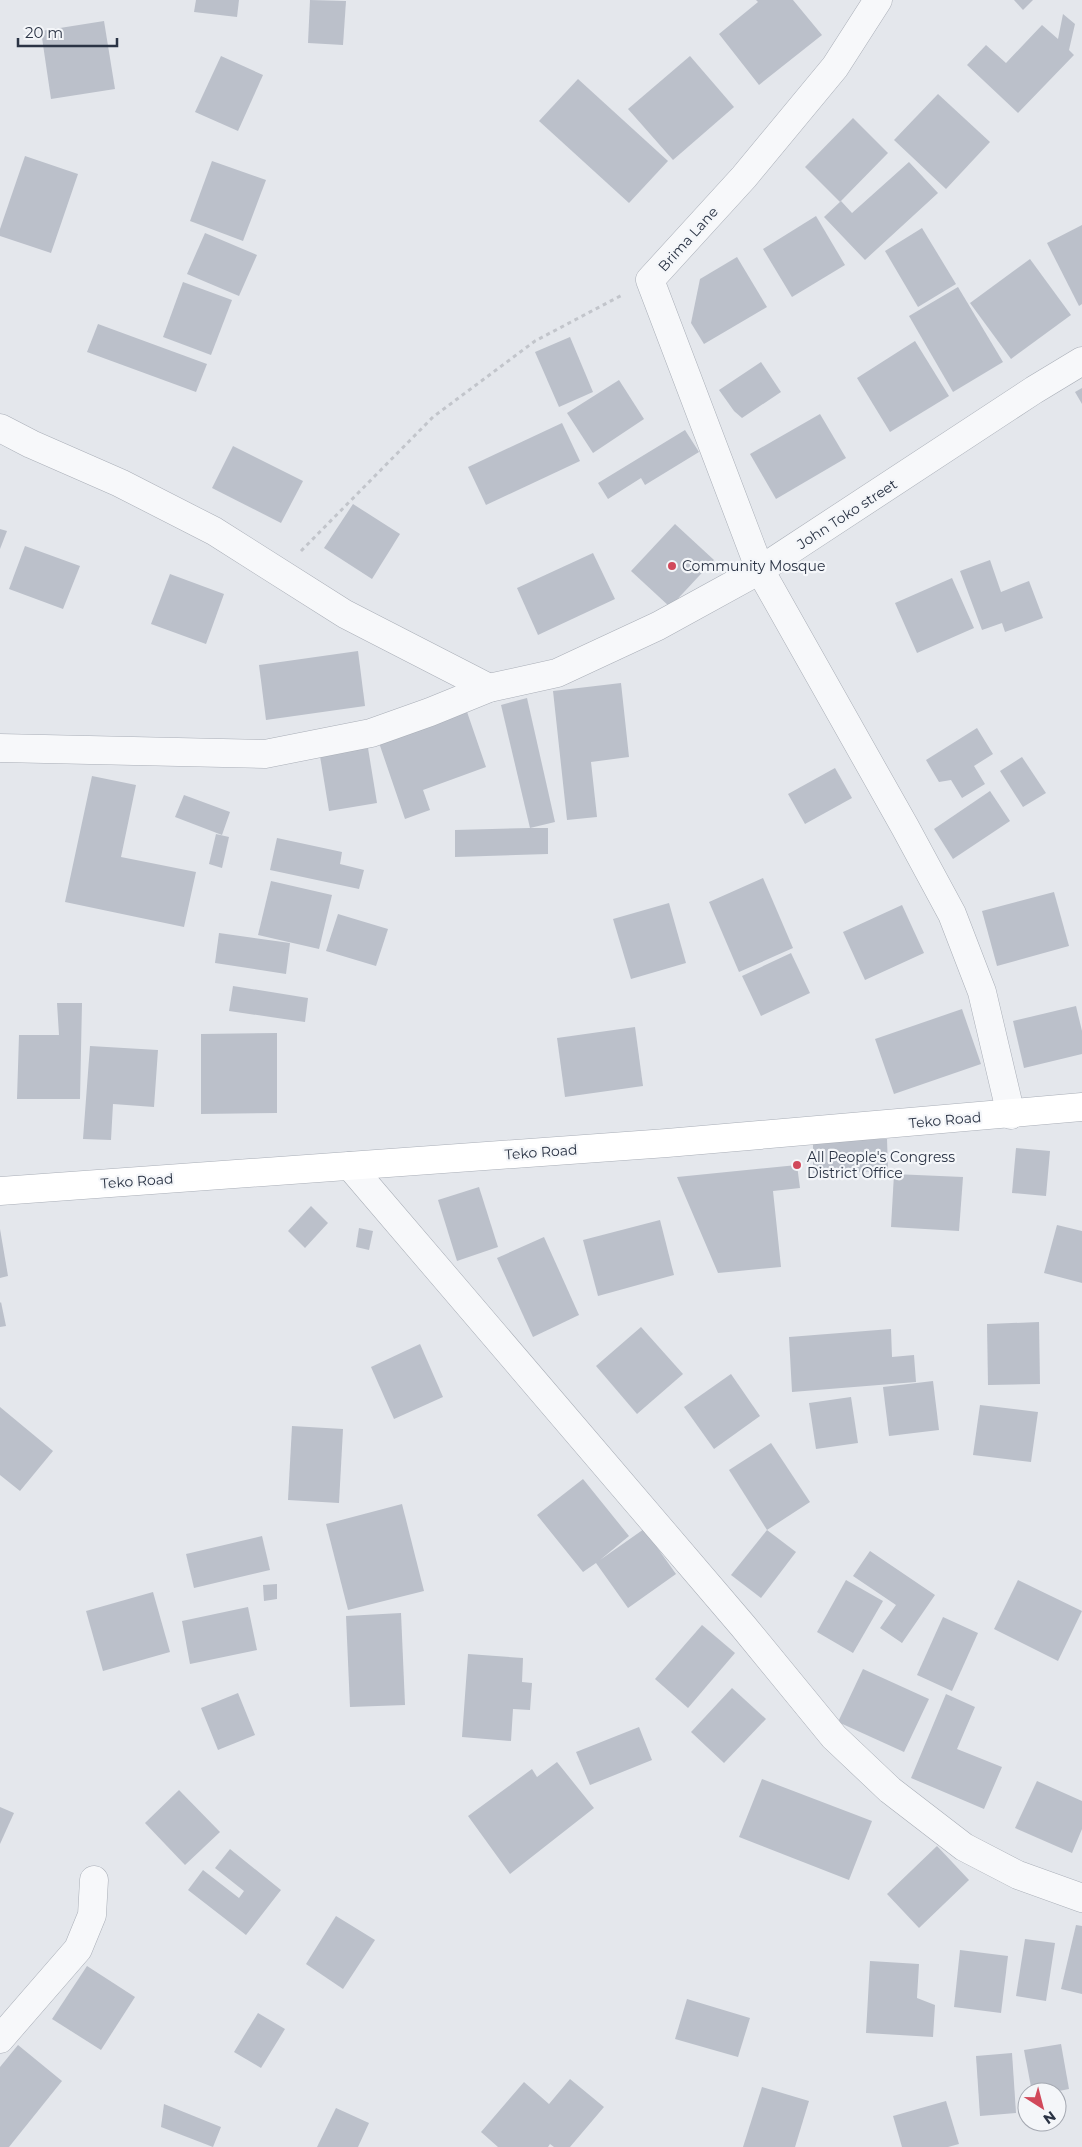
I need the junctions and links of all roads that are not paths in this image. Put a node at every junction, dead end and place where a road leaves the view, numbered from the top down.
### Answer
1 (878, 0) edge
2 (1082, 361) edge
3 (0, 428) edge
4 (760, 570) junction
5 (489, 688) junction
6 (0, 748) edge
7 (1082, 1107) edge
8 (1011, 1114) junction
9 (350, 1166) junction
10 (0, 1190) edge
11 (94, 1880) dead end
12 (1082, 1898) edge
13 (0, 2039) edge

1 - 4 street, Brima Lane
2 - 4 street, John Toko street
3 - 5 street
4 - 5 street, John Toko street
4 - 8 street, Brima Lane
5 - 6 street, John Toko street
7 - 8 street, Teko Road
8 - 9 street, Teko Road
9 - 10 street, Teko Road
9 - 12 street
11 - 13 street

